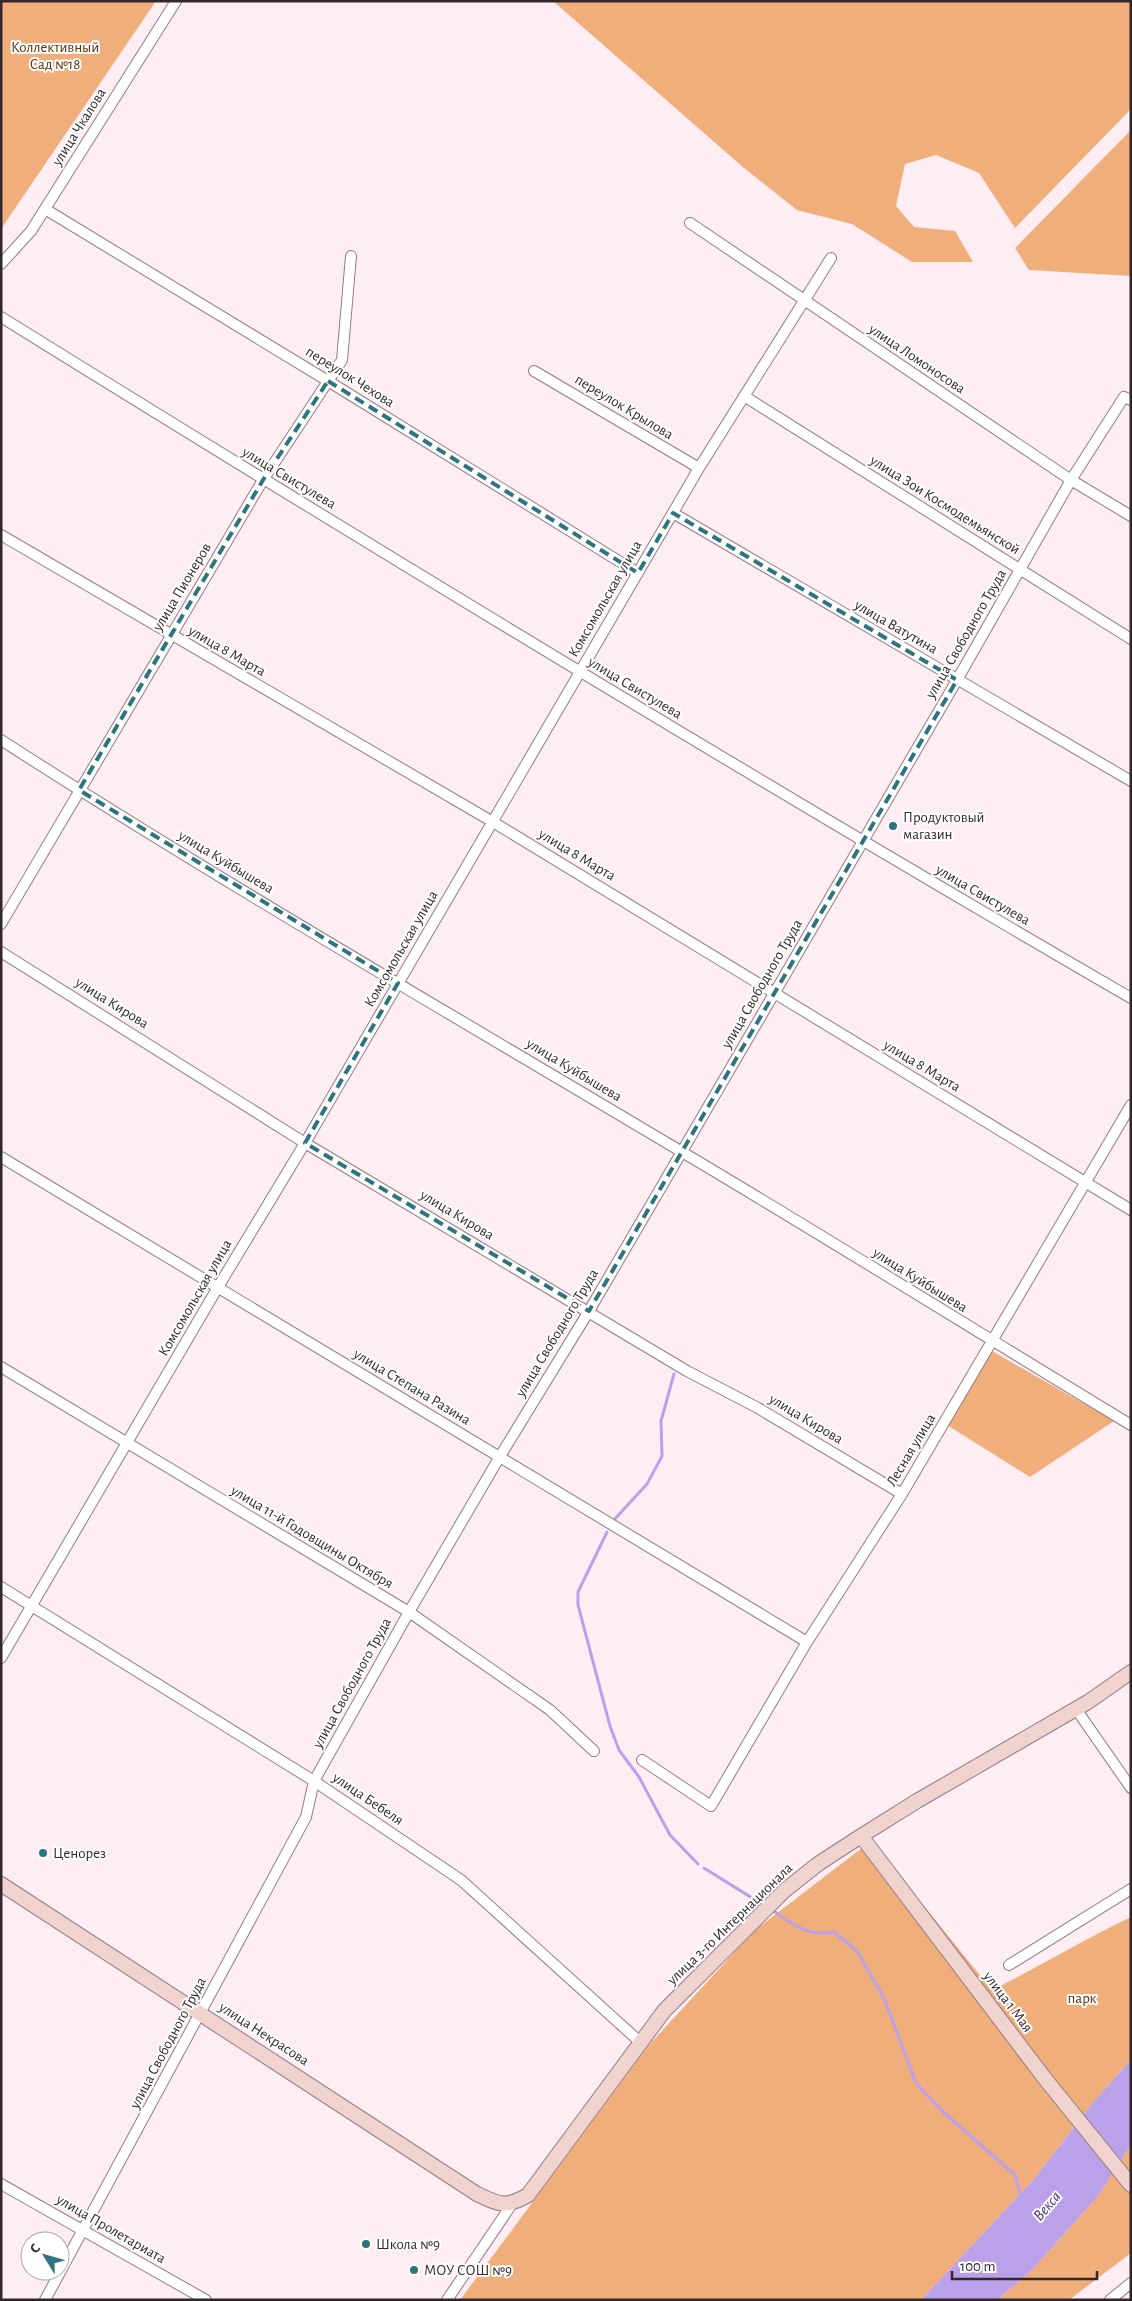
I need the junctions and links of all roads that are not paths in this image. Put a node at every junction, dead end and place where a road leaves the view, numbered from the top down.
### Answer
1 (176, 1) edge
2 (45, 210) junction
3 (690, 223) dead end
4 (351, 256) dead end
5 (831, 258) dead end
6 (1, 264) edge
7 (804, 301) junction
8 (1, 317) edge
9 (534, 371) dead end
10 (328, 381) junction
11 (744, 396) junction
12 (1128, 399) edge
13 (699, 468) junction
14 (263, 480) junction
15 (1071, 480) junction
16 (673, 514) junction
17 (1131, 516) edge
18 (1, 535) edge
19 (1020, 570) junction
20 (638, 573) junction
21 (170, 635) junction
22 (1131, 639) edge
23 (580, 672) junction
24 (957, 680) junction
25 (1, 740) edge
26 (1131, 781) edge
27 (78, 790) junction
28 (493, 822) junction
29 (862, 842) junction
30 (1, 924) edge
31 (1, 952) edge
32 (398, 984) junction
33 (774, 994) junction
34 (1131, 998) edge
35 (1131, 1105) edge
36 (305, 1143) junction
37 (682, 1152) junction
38 (1, 1157) edge
39 (1086, 1182) junction
40 (1131, 1210) edge
41 (218, 1287) junction
42 (590, 1311) junction
43 (993, 1342) junction
44 (1, 1367) edge
45 (1131, 1425) edge
46 (127, 1443) junction
47 (499, 1458) junction
48 (902, 1494) junction
49 (1, 1587) edge
50 (31, 1606) junction
51 (409, 1612) junction
52 (807, 1642) junction
53 (1, 1658) edge
54 (1131, 1672) edge
55 (1076, 1709) junction
56 (594, 1751) dead end
57 (642, 1760) dead end
58 (314, 1781) junction
59 (1131, 1788) edge
60 (860, 1836) junction
61 (1, 1884) edge
62 (1131, 1889) edge
63 (1009, 1965) dead end
64 (202, 2013) junction
65 (640, 2042) junction
66 (1, 2184) edge
67 (1131, 2186) edge
68 (512, 2204) junction
69 (84, 2230) junction
70 (1131, 2283) edge
71 (45, 2300) edge
72 (206, 2300) edge
73 (447, 2300) edge
74 (1110, 2300) edge

1 - 2 street, улица Чкалова
2 - 6 street, улица Чкалова
2 - 10 street, переулок Чехова
3 - 7 street, улица Ломоносова
4 - 10 street, улица Пионеров
5 - 7 street, Комсомольская улица
7 - 11 street, Комсомольская улица
7 - 15 street, улица Ломоносова
8 - 14 street, улица Свистулева
9 - 13 street, переулок Крылова
10 - 14 street, улица Пионеров
10 - 20 street, переулок Чехова
11 - 13 street, Комсомольская улица
11 - 19 street, улица Зои Космодемьянской
12 - 15 street, улица Свободного Труда
13 - 16 street, Комсомольская улица
14 - 21 street, улица Пионеров
14 - 23 street, улица Свистулева
15 - 17 street, улица Ломоносова
15 - 19 street, улица Свободного Труда
16 - 20 street, Комсомольская улица
16 - 24 street, улица Ватутина
18 - 21 street, улица 8 Марта
19 - 22 street, улица Зои Космодемьянской
19 - 24 street, улица Свободного Труда
20 - 23 street, Комсомольская улица
21 - 27 street, улица Пионеров
21 - 28 street, улица 8 Марта
23 - 28 street, Комсомольская улица
23 - 29 street, улица Свистулева
24 - 26 street, улица Ватутина
24 - 29 street, улица Свободного Труда
25 - 27 street, улица Куйбышева
27 - 30 street, улица Пионеров
27 - 32 street, улица Куйбышева
28 - 32 street, Комсомольская улица
28 - 33 street, улица 8 Марта
29 - 33 street, улица Свободного Труда
29 - 34 street, улица Свистулева
31 - 36 street, улица Кирова
32 - 36 street, Комсомольская улица
32 - 37 street, улица Куйбышева
33 - 37 street, улица Свободного Труда
33 - 39 street, улица 8 Марта
35 - 39 street, Лесная улица
36 - 41 street, Комсомольская улица
36 - 42 street, улица Кирова
37 - 42 street, улица Свободного Труда
37 - 43 street, улица Куйбышева
38 - 41 street, улица Степана Разина
39 - 40 street, улица 8 Марта
39 - 43 street, Лесная улица
41 - 46 street, Комсомольская улица
41 - 47 street, улица Степана Разина
42 - 47 street, улица Свободного Труда
42 - 48 street, улица Кирова
43 - 45 street, улица Куйбышева
43 - 48 street, Лесная улица
44 - 46 street, улица 11-й Годовщины Октября
46 - 50 street, Комсомольская улица
46 - 51 street, улица 11-й Годовщины Октября
47 - 51 street, улица Свободного Труда
47 - 52 street, улица Степана Разина
48 - 52 street, Лесная улица
49 - 50 street, улица Бебеля
50 - 53 street, Комсомольская улица
50 - 58 street, улица Бебеля
51 - 56 street, улица 11-й Годовщины Октября
51 - 58 street, улица Свободного Труда
52 - 57 street, Лесная улица
54 - 55 street, улица 3-го Интернационала
55 - 59 street
55 - 60 street, улица 3-го Интернационала
58 - 64 street, улица Свободного Труда
58 - 65 street, улица Бебеля
60 - 65 street, улица 3-го Интернационала
60 - 67 street, улица 1 Мая
61 - 64 street, улица Некрасова
62 - 63 street
64 - 68 street, улица Некрасова
64 - 69 street, улица Свободного Труда
65 - 68 street, улица 3-го Интернационала
66 - 69 street, улица Пролетариата
68 - 73 street, улица 3-го Интернационала
69 - 71 street, улица Свободного Труда
69 - 72 street, улица Пролетариата
70 - 74 street

